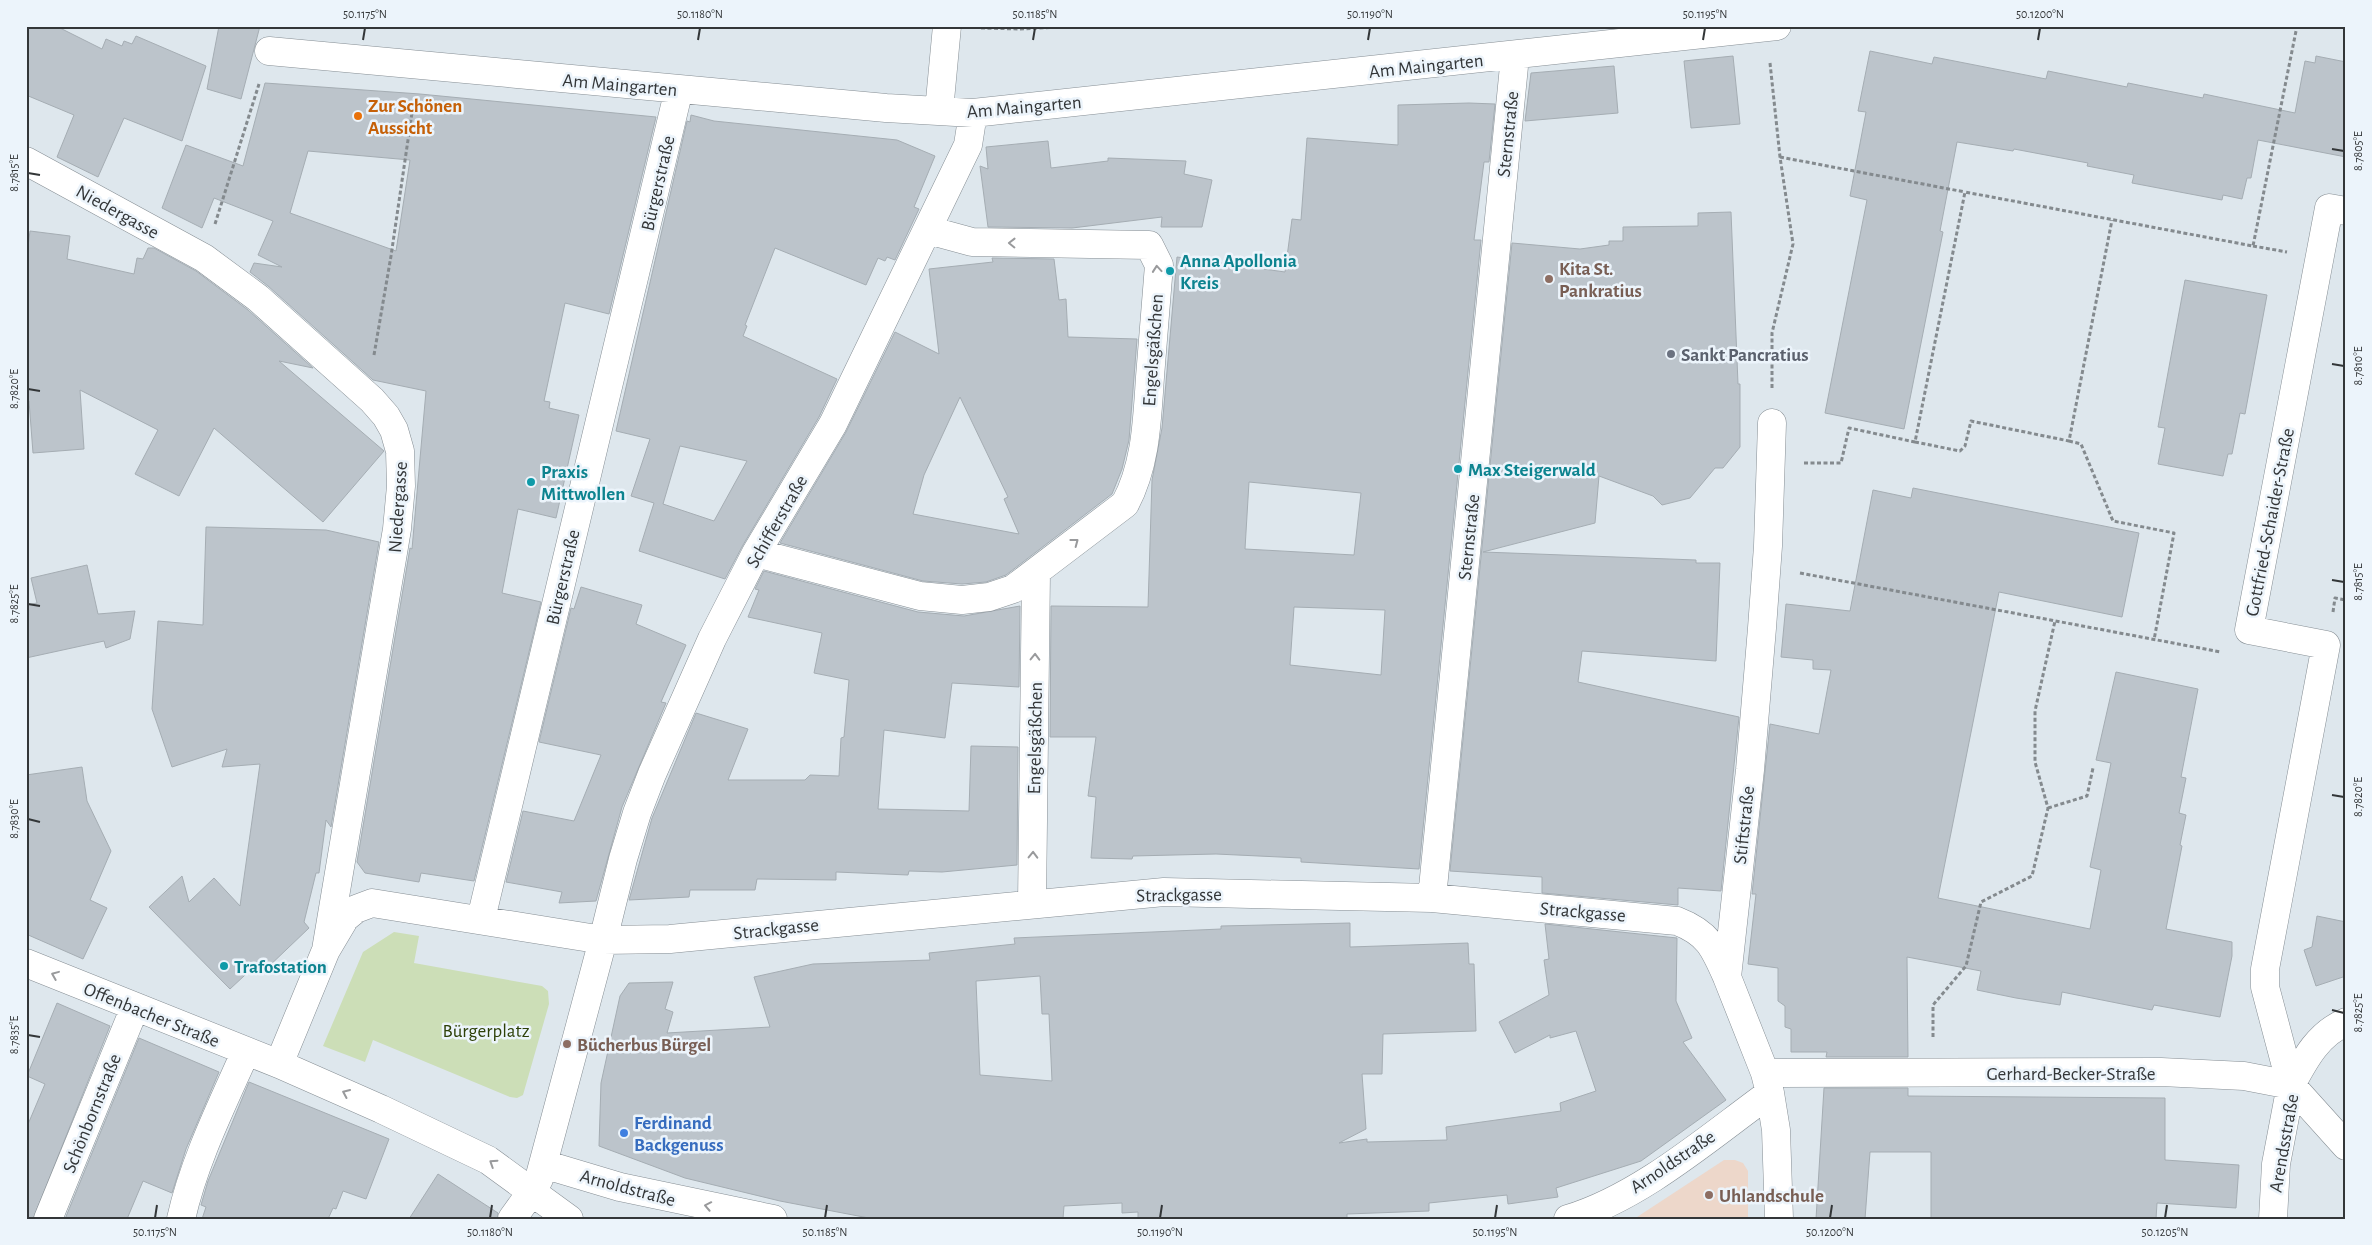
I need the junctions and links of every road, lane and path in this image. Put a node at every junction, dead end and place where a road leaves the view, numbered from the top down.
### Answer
1 (1078, 26) edge
2 (2296, 26) edge
3 (947, 27) edge
4 (1771, 27) edge
5 (269, 51) joint
6 (1514, 56) junction
7 (419, 67) junction
8 (679, 89) junction
9 (939, 111) junction
10 (973, 113) junction
11 (1780, 157) junction
12 (26, 161) edge
13 (1966, 192) junction
14 (2346, 211) edge
15 (2112, 220) junction
16 (928, 230) junction
17 (204, 258) junction
18 (356, 384) junction
19 (1772, 423) joint
20 (2069, 441) junction
21 (1915, 442) junction
22 (1770, 463) junction
23 (756, 552) junction
24 (1766, 566) junction
25 (1036, 572) junction
26 (2055, 621) junction
27 (2249, 630) junction
28 (2154, 640) junction
29 (2093, 768) dead end
30 (2048, 808) junction
31 (1432, 898) junction
32 (1032, 904) junction
33 (481, 919) junction
34 (604, 940) junction
35 (326, 950) junction
36 (26, 964) edge
37 (1726, 977) junction
38 (135, 1007) junction
39 (2346, 1022) edge
40 (246, 1051) junction
41 (279, 1064) junction
42 (1933, 1073) junction
43 (1768, 1083) junction
44 (2291, 1085) junction
45 (2346, 1146) edge
46 (543, 1164) junction
47 (532, 1191) junction
48 (48, 1219) edge
49 (181, 1219) edge
50 (512, 1219) edge
51 (570, 1219) edge
52 (773, 1219) edge
53 (1568, 1219) edge
54 (1779, 1219) edge
55 (2273, 1219) edge

1 - 3 path
2 - 15 path
3 - 9 street
4 - 6 street, Am Maingarten
4 - 11 path
5 - 7 street, Am Maingarten
5 - 17 path
6 - 10 street, Am Maingarten
6 - 31 street, Sternstraße
7 - 8 street, Am Maingarten
7 - 18 path
8 - 9 street, Am Maingarten
8 - 33 street, Bürgerstraße
9 - 10 street, Am Maingarten
10 - 16 street, Schifferstraße
11 - 13 path
11 - 19 path
12 - 17 street, Niedergasse
13 - 15 path
13 - 21 path
14 - 27 street, Gottfried-Schaider-Straße
15 - 20 path
16 - 23 street, Schifferstraße
25 -> 16 street, Engelsgäßchen
17 - 18 street, Niedergasse
18 - 35 street, Niedergasse
19 - 22 street, Stiftstraße
20 - 21 path
20 - 28 path
21 - 22 path
22 - 24 street, Stiftstraße
23 - 25 street, Engelsgäßchen
23 - 34 street, Schifferstraße
24 - 26 path
24 - 37 street, Stiftstraße
32 -> 25 street, Engelsgäßchen
26 - 28 path
26 - 30 path
27 - 28 path
27 - 44 street, Gottfried-Schaider-Straße
29 - 30 path
30 - 42 path
31 - 32 street, Strackgasse
31 - 37 street, Strackgasse
32 - 34 street, Strackgasse
33 - 34 street
33 - 35 street
34 - 46 street
35 - 41 street
38 -> 36 street, Offenbacher Straße
37 - 43 street, Stiftstraße
38 - 40 street, Offenbacher Straße
38 - 48 street, Schönbornstraße
39 - 44 street
40 - 41 street, Offenbacher Straße
40 - 49 street
47 -> 41 street
42 - 43 street, Gerhard-Becker-Straße
42 - 44 street, Gerhard-Becker-Straße
43 - 53 street, Arnoldstraße
43 - 54 street, Stiftstraße
44 - 45 street, Arendsstraße
44 - 55 street, Arendsstraße
46 - 47 street
52 -> 46 street, Arnoldstraße
47 - 50 street
47 - 51 street

